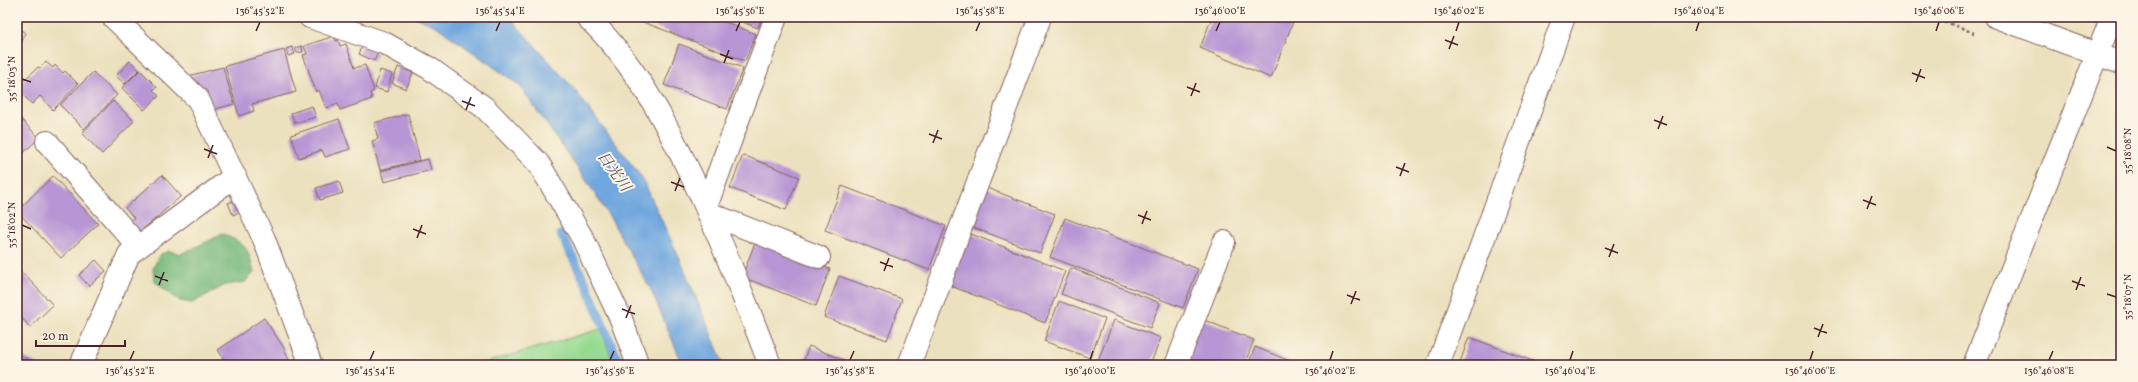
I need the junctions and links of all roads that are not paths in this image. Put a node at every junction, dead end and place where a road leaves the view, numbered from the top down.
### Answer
1 (113, 17) edge
2 (310, 17) edge
3 (586, 17) edge
4 (776, 17) edge
5 (1040, 17) edge
6 (1564, 17) edge
7 (1996, 17) edge
8 (2112, 17) edge
9 (2098, 55) junction
10 (2121, 63) edge
11 (47, 142) dead end
12 (235, 176) junction
13 (707, 210) junction
14 (1224, 242) dead end
15 (139, 247) junction
16 (819, 257) dead end
17 (81, 365) edge
18 (311, 365) edge
19 (638, 365) edge
20 (770, 365) edge
21 (909, 365) edge
22 (1176, 365) edge
23 (1438, 365) edge
24 (1974, 365) edge

1 - 12 street
2 - 19 street
3 - 13 street
4 - 13 street
5 - 21 street
6 - 23 street
7 - 9 street
8 - 9 street
9 - 10 street
9 - 24 street
11 - 15 street
12 - 15 street
12 - 18 street
13 - 16 street
13 - 20 street
14 - 22 street
15 - 17 street

